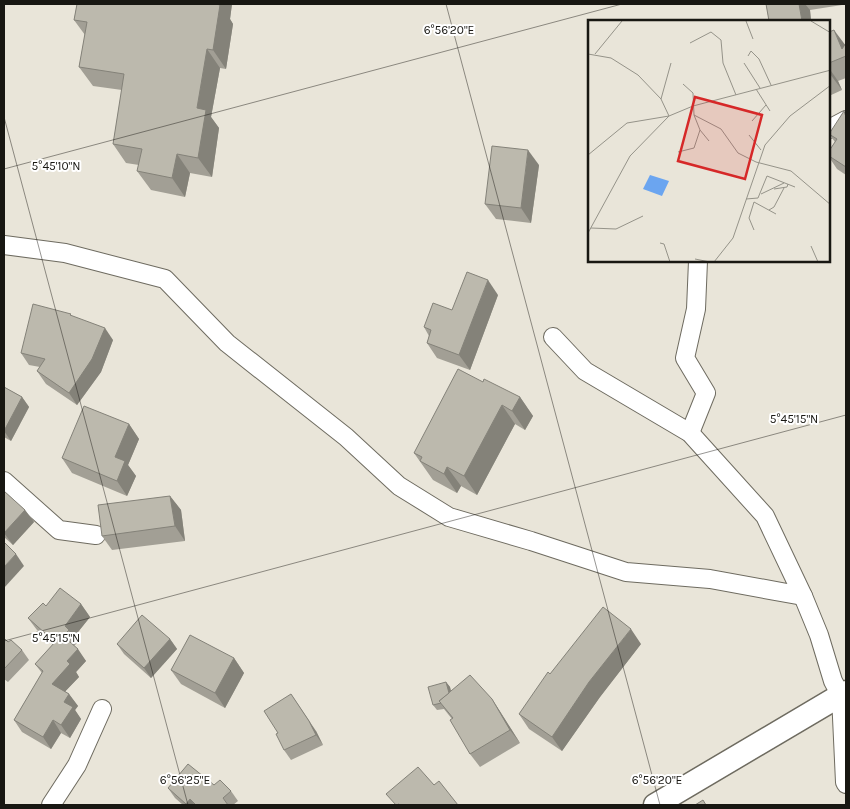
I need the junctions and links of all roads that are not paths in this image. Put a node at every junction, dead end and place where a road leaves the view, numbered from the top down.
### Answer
1 (846, 120) edge
2 (830, 128) edge
3 (4, 245) edge
4 (698, 262) edge
5 (553, 337) dead end
6 (690, 433) junction
7 (4, 482) edge
8 (96, 535) dead end
9 (803, 596) junction
10 (844, 694) edge
11 (102, 709) dead end
12 (846, 784) edge
13 (51, 805) edge
14 (654, 805) edge

1 - 2 street
3 - 9 street
4 - 6 street
5 - 6 street
6 - 9 street
7 - 8 street
9 - 10 street
10 - 12 street
10 - 14 street
11 - 13 street

